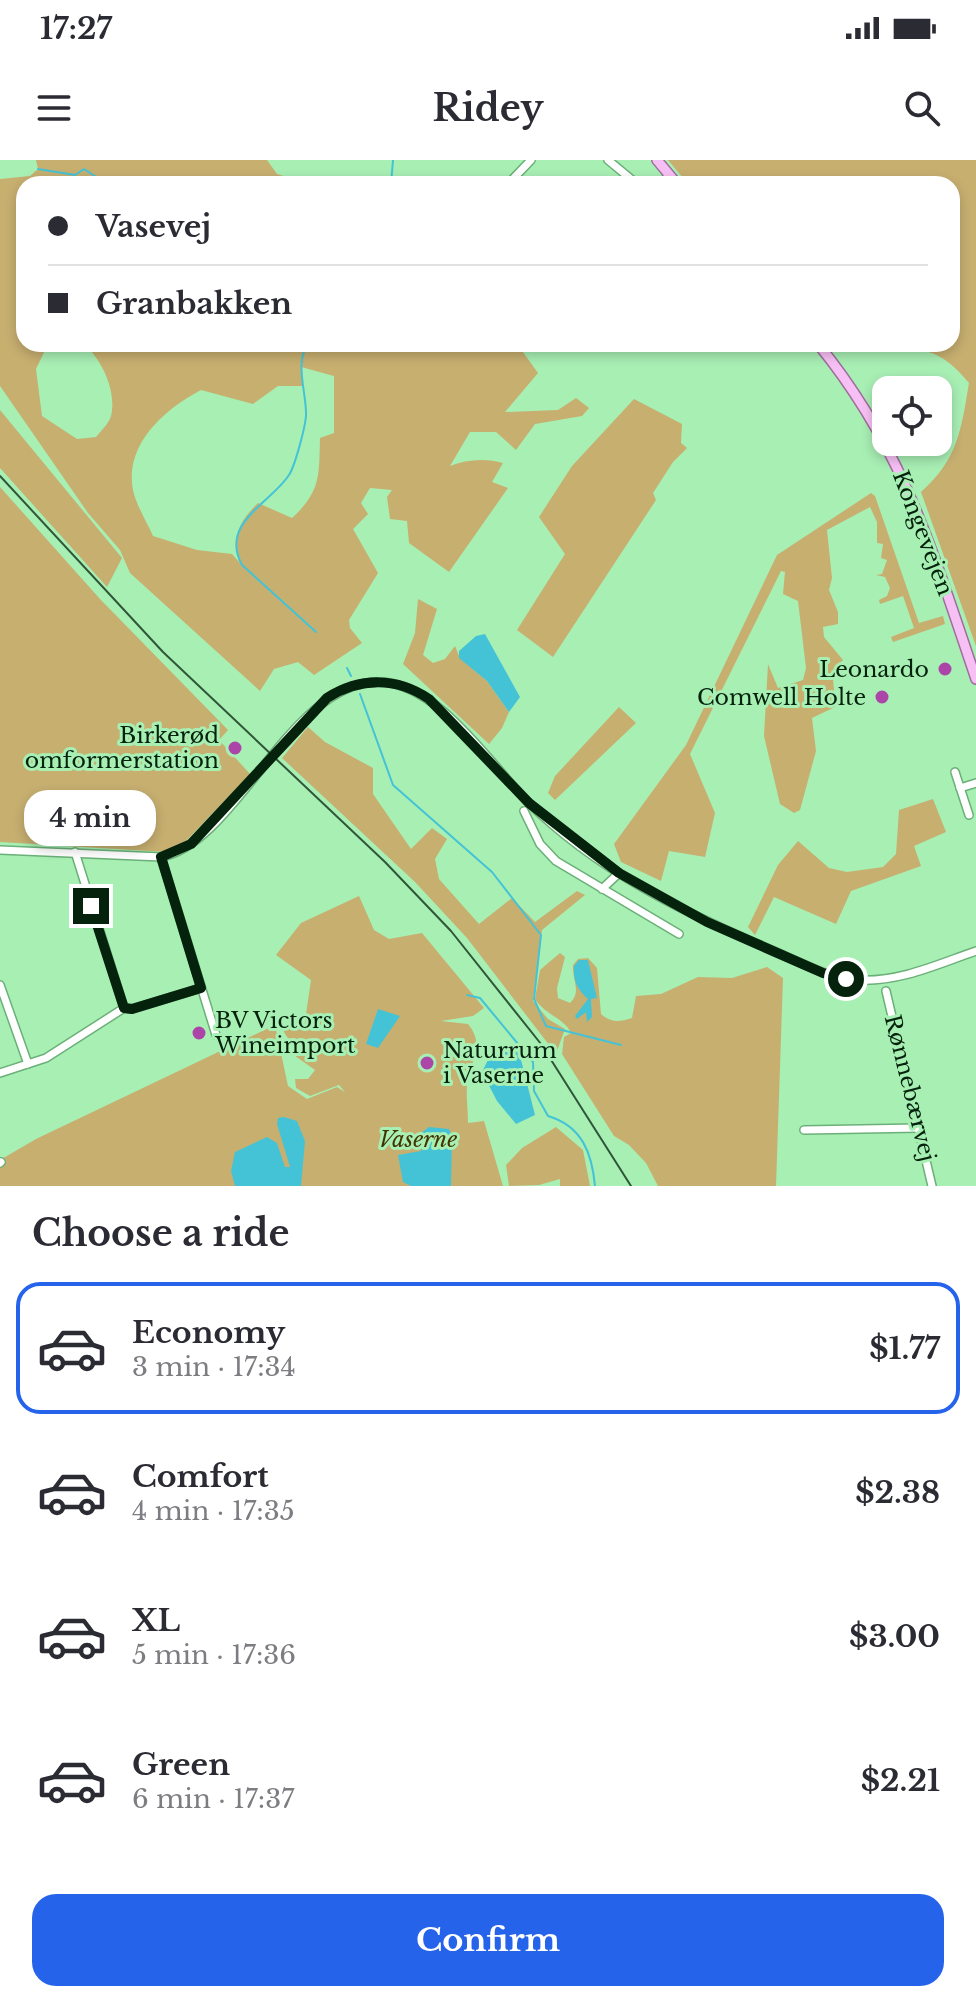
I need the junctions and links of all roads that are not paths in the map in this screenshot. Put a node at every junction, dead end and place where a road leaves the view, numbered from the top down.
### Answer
1 (531, 160) edge
2 (608, 160) edge
3 (657, 160) edge
4 (670, 175) edge
5 (516, 176) edge
6 (627, 176) edge
7 (824, 352) edge
8 (976, 679) edge
9 (955, 772) dead end
10 (976, 783) edge
11 (960, 788) junction
12 (524, 811) dead end
13 (969, 815) dead end
14 (0, 850) edge
15 (75, 852) junction
16 (161, 857) junction
17 (619, 873) junction
18 (602, 889) junction
19 (679, 934) dead end
20 (976, 951) edge
21 (0, 985) edge
22 (201, 988) junction
23 (886, 991) dead end
24 (124, 1008) junction
25 (216, 1035) dead end
26 (28, 1064) junction
27 (0, 1073) edge
28 (919, 1128) junction
29 (804, 1130) dead end
30 (932, 1186) edge

1 - 5 street
2 - 6 street
3 - 4 main road
7 - 8 main road, Kongevejen
9 - 11 street
10 - 11 street
11 - 13 street
12 - 18 street
14 - 15 street
15 - 16 street
15 - 24 street
16 - 17 street
16 - 22 street
17 - 18 street
17 - 20 street
18 - 19 street
21 - 26 street
22 - 24 street
22 - 25 street
23 - 28 street, Rønnebærvej
24 - 26 street
26 - 27 street
28 - 29 street
28 - 30 street, Rønnebærvej

